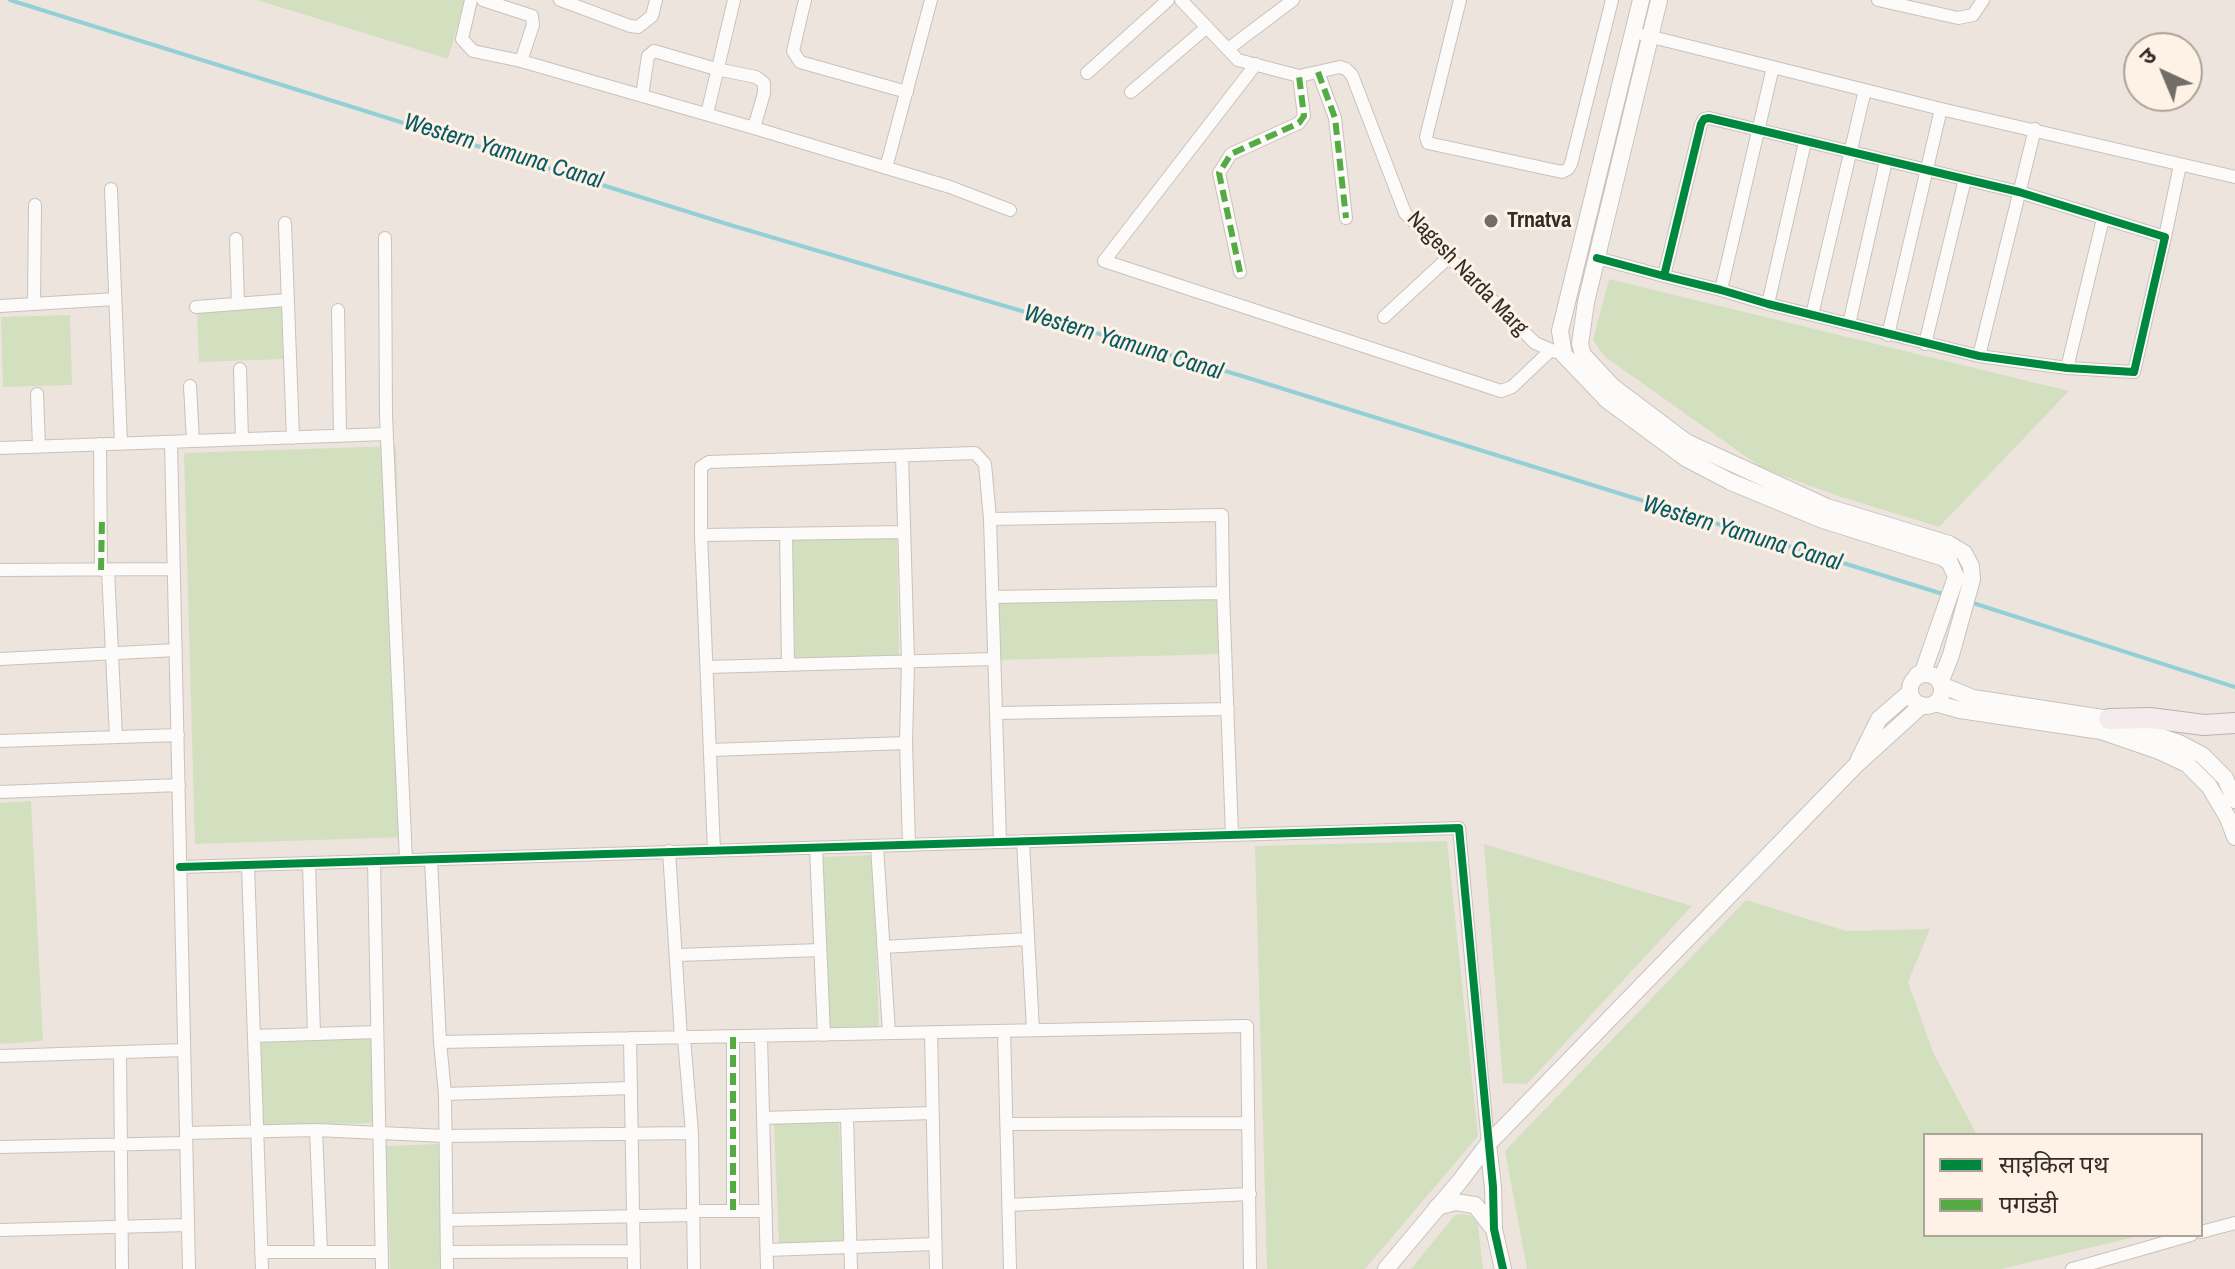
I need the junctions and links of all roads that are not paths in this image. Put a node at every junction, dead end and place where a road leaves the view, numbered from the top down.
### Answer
1 (471, 0) edge
2 (483, 0) edge
3 (560, 0) edge
4 (656, 0) edge
5 (734, 0) edge
6 (805, 0) edge
7 (931, 0) edge
8 (1168, 0) edge
9 (1181, 0) edge
10 (1460, 0) edge
11 (1612, 0) edge
12 (1641, 0) edge
13 (1659, 0) edge
14 (1878, 0) edge
15 (1983, 0) edge
16 (1290, 1) edge
17 (1207, 27) junction
18 (1633, 32) junction
19 (1650, 37) junction
20 (1228, 49) junction
21 (521, 61) junction
22 (1256, 64) junction
23 (1773, 67) junction
24 (716, 69) junction
25 (1318, 72) junction
26 (1087, 73) dead end
27 (1299, 76) junction
28 (1865, 90) junction
29 (907, 92) junction
30 (1131, 92) dead end
31 (642, 96) junction
32 (1941, 109) junction
33 (707, 114) junction
34 (754, 128) junction
35 (2035, 129) junction
36 (1758, 131) junction
37 (1805, 142) junction
38 (1851, 152) junction
39 (1886, 161) junction
40 (2180, 165) junction
41 (886, 168) junction
42 (1927, 172) junction
43 (2235, 177) edge
44 (1965, 179) junction
45 (111, 189) dead end
46 (2019, 192) junction
47 (35, 205) dead end
48 (1010, 210) dead end
49 (1346, 218) dead end
50 (2103, 219) junction
51 (285, 223) dead end
52 (2165, 237) junction
53 (385, 238) dead end
54 (236, 239) dead end
55 (1449, 257) junction
56 (1597, 258) junction
57 (1240, 272) dead end
58 (1664, 276) junction
59 (1721, 290) junction
60 (115, 299) junction
61 (287, 300) junction
62 (34, 304) junction
63 (238, 304) junction
64 (1768, 304) junction
65 (0, 306) edge
66 (196, 307) dead end
67 (338, 310) dead end
68 (1812, 315) junction
69 (1384, 317) dead end
70 (1849, 324) junction
71 (1888, 335) junction
72 (1925, 344) junction
73 (1557, 352) junction
74 (1583, 355) junction
75 (1979, 356) junction
76 (2067, 368) junction
77 (240, 369) dead end
78 (190, 386) dead end
79 (37, 394) dead end
80 (386, 434) junction
81 (340, 436) junction
82 (293, 438) junction
83 (242, 439) junction
84 (193, 441) junction
85 (171, 442) junction
86 (100, 444) junction
87 (121, 444) junction
88 (39, 447) junction
89 (0, 448) edge
90 (902, 456) junction
91 (990, 519) junction
92 (904, 532) junction
93 (786, 534) junction
94 (701, 535) junction
95 (174, 569) junction
96 (0, 570) edge
97 (104, 570) junction
98 (1964, 578) junction
99 (1223, 593) junction
100 (992, 597) junction
101 (176, 650) junction
102 (112, 653) junction
103 (0, 659) edge
104 (994, 659) junction
105 (908, 662) junction
106 (788, 665) junction
107 (707, 667) junction
108 (1917, 675) junction
109 (1941, 684) junction
110 (1909, 693) junction
111 (1928, 704) junction
112 (1228, 709) junction
113 (996, 713) junction
114 (2109, 719) junction
115 (2235, 723) edge
116 (178, 735) junction
117 (116, 737) junction
118 (0, 741) edge
119 (906, 743) junction
120 (711, 750) junction
121 (1857, 764) junction
122 (179, 785) junction
123 (0, 792) edge
124 (2235, 800) edge
125 (1232, 835) junction
126 (2235, 837) edge
127 (1023, 841) junction
128 (1000, 842) junction
129 (909, 845) junction
130 (877, 846) junction
131 (816, 848) junction
132 (669, 851) junction
133 (714, 851) junction
134 (431, 859) junction
135 (406, 860) junction
136 (374, 861) junction
137 (309, 864) junction
138 (248, 865) junction
139 (180, 867) junction
140 (1028, 939) junction
141 (883, 947) junction
142 (820, 950) junction
143 (678, 955) junction
144 (1033, 1030) junction
145 (1004, 1031) junction
146 (377, 1032) junction
147 (931, 1032) junction
148 (889, 1033) junction
149 (314, 1034) junction
150 (824, 1035) junction
151 (254, 1036) junction
152 (733, 1037) junction
153 (761, 1037) junction
154 (630, 1038) junction
155 (683, 1038) junction
156 (440, 1042) junction
157 (184, 1050) junction
158 (120, 1052) junction
159 (0, 1056) edge
160 (631, 1088) junction
161 (445, 1094) junction
162 (933, 1113) junction
163 (847, 1116) junction
164 (763, 1118) junction
165 (1248, 1123) junction
166 (1007, 1124) junction
167 (316, 1130) junction
168 (258, 1131) junction
169 (692, 1133) junction
170 (381, 1134) junction
171 (632, 1134) junction
172 (445, 1136) junction
173 (186, 1138) junction
174 (121, 1144) junction
175 (1488, 1144) junction
176 (0, 1147) edge
177 (1250, 1194) junction
178 (1008, 1205) junction
179 (1435, 1208) junction
180 (733, 1210) junction
181 (766, 1211) junction
182 (693, 1213) junction
183 (635, 1216) junction
184 (448, 1220) junction
185 (2235, 1223) edge
186 (188, 1225) junction
187 (122, 1227) junction
188 (1494, 1229) junction
189 (0, 1230) edge
190 (2203, 1231) edge
191 (2184, 1237) edge
192 (935, 1244) junction
193 (850, 1247) junction
194 (767, 1250) junction
195 (634, 1251) junction
196 (261, 1252) junction
197 (321, 1252) junction
198 (382, 1252) junction
199 (447, 1252) junction
200 (122, 1269) edge
201 (189, 1269) edge
202 (262, 1269) edge
203 (382, 1269) edge
204 (447, 1269) edge
205 (634, 1269) edge
206 (694, 1269) edge
207 (767, 1269) edge
208 (851, 1269) edge
209 (936, 1269) edge
210 (1010, 1269) edge
211 (1250, 1269) edge
212 (1386, 1269) edge
213 (1503, 1269) edge
214 (2072, 1269) edge

1 - 21 street
2 - 21 street
3 - 4 street
5 - 24 street
6 - 29 street
7 - 29 street
8 - 26 street
9 - 17 street
10 - 11 street
12 - 18 street
13 - 19 street
14 - 15 street
16 - 20 street
17 - 20 street
17 - 30 street
18 - 19 street
18 - 73 street
19 - 23 street
19 - 56 street
20 - 22 street
21 - 31 street
22 - 27 street
22 - 73 street
23 - 28 street
23 - 36 street
24 - 31 street
24 - 33 street
24 - 34 street
25 - 27 street, Nagesh Narda Marg
25 - 49 street
25 - 55 street, Nagesh Narda Marg
27 - 57 street
28 - 32 street
28 - 38 street
29 - 41 street
31 - 33 street
32 - 35 street
32 - 42 street
33 - 34 street
34 - 41 street
35 - 40 street
35 - 46 street
36 - 37 street
36 - 58 street
36 - 59 street
37 - 38 street
37 - 64 street
38 - 39 street
38 - 68 street
39 - 42 street
39 - 70 street
40 - 43 street
40 - 52 street
41 - 48 street
42 - 44 street
42 - 71 street
44 - 46 street
44 - 72 street
45 - 60 street
46 - 50 street
46 - 75 street
47 - 62 street
50 - 52 street
50 - 76 street
51 - 61 street
52 - 76 street
53 - 80 street
54 - 63 street
55 - 69 street
55 - 73 street, Nagesh Narda Marg
56 - 58 street
56 - 74 street
58 - 59 street
59 - 64 street
60 - 62 street
60 - 87 street
61 - 63 street
61 - 82 street
62 - 65 street
63 - 66 street
64 - 68 street
67 - 81 street
68 - 70 street
70 - 71 street
71 - 72 street
72 - 75 street
73 - 74 street
73 - 98 street
74 - 98 street
75 - 76 street
77 - 83 street
78 - 84 street
79 - 88 street
80 - 81 street
80 - 135 street
81 - 82 street
82 - 83 street
83 - 84 street
84 - 85 street
85 - 87 street
85 - 95 street
86 - 87 street
86 - 88 street
86 - 97 street
88 - 89 street
90 - 91 street
90 - 92 street
90 - 94 street
91 - 99 street
91 - 100 street
92 - 93 street
92 - 105 street
93 - 94 street
93 - 106 street
94 - 107 street
95 - 97 street
95 - 101 street
96 - 97 street
97 - 102 street
98 - 108 street
98 - 109 street
99 - 100 street
99 - 112 street
100 - 104 street
101 - 102 street
101 - 116 street
102 - 103 street
102 - 117 street
104 - 105 street
104 - 113 street
105 - 106 street
105 - 119 street
106 - 107 street
107 - 120 street
108 - 109 street
108 - 110 street
109 - 111 street
109 - 114 street
110 - 111 street
110 - 121 street
111 - 121 street
111 - 126 street
112 - 113 street
112 - 125 street
113 - 128 street
114 - 115 main road
114 - 124 street
116 - 117 street
116 - 122 street
117 - 118 street
119 - 120 street
119 - 129 street
120 - 133 street
121 - 175 street
122 - 123 street
122 - 139 street
125 - 127 street
125 - 175 street
127 - 128 street
127 - 140 street
128 - 129 street
129 - 130 street
130 - 131 street
130 - 141 street
131 - 133 street
131 - 142 street
132 - 133 street
132 - 134 street
132 - 143 street
134 - 135 street
134 - 156 street
135 - 136 street
136 - 137 street
136 - 146 street
137 - 138 street
137 - 149 street
138 - 139 street
138 - 151 street
139 - 157 street
140 - 141 street
140 - 144 street
141 - 148 street
142 - 143 street
142 - 150 street
143 - 155 street
144 - 145 street
144 - 165 street
145 - 147 street
145 - 166 street
146 - 149 street
146 - 170 street
147 - 148 street
147 - 162 street
148 - 150 street
149 - 151 street
150 - 153 street
151 - 168 street
152 - 153 street
152 - 155 street
152 - 180 street
153 - 164 street
154 - 155 street
154 - 156 street
154 - 160 street
155 - 169 street
156 - 161 street
157 - 158 street
157 - 173 street
158 - 159 street
158 - 174 street
160 - 161 street
160 - 171 street
161 - 172 street
162 - 163 street
162 - 192 street
163 - 164 street
163 - 193 street
164 - 181 street
165 - 166 street
165 - 177 street
166 - 178 street
167 - 168 street
167 - 170 street
167 - 197 street
168 - 173 street
168 - 196 street
169 - 171 street
169 - 182 street
170 - 172 street
170 - 198 street
171 - 172 street
171 - 183 street
172 - 184 street
173 - 174 street
173 - 186 street
174 - 176 street
174 - 187 street
175 - 179 street
175 - 188 street
177 - 178 street
177 - 211 street
178 - 210 street
179 - 188 street
179 - 212 street
180 - 181 street
180 - 182 street
181 - 194 street
182 - 183 street
182 - 206 street
183 - 184 street
183 - 195 street
184 - 199 street
185 - 190 street
186 - 187 street
186 - 201 street
187 - 189 street
187 - 200 street
188 - 213 street
191 - 214 street
192 - 193 street
192 - 209 street
193 - 194 street
193 - 208 street
194 - 207 street
195 - 199 street
195 - 205 street
196 - 197 street
196 - 202 street
197 - 198 street
198 - 203 street
199 - 204 street

